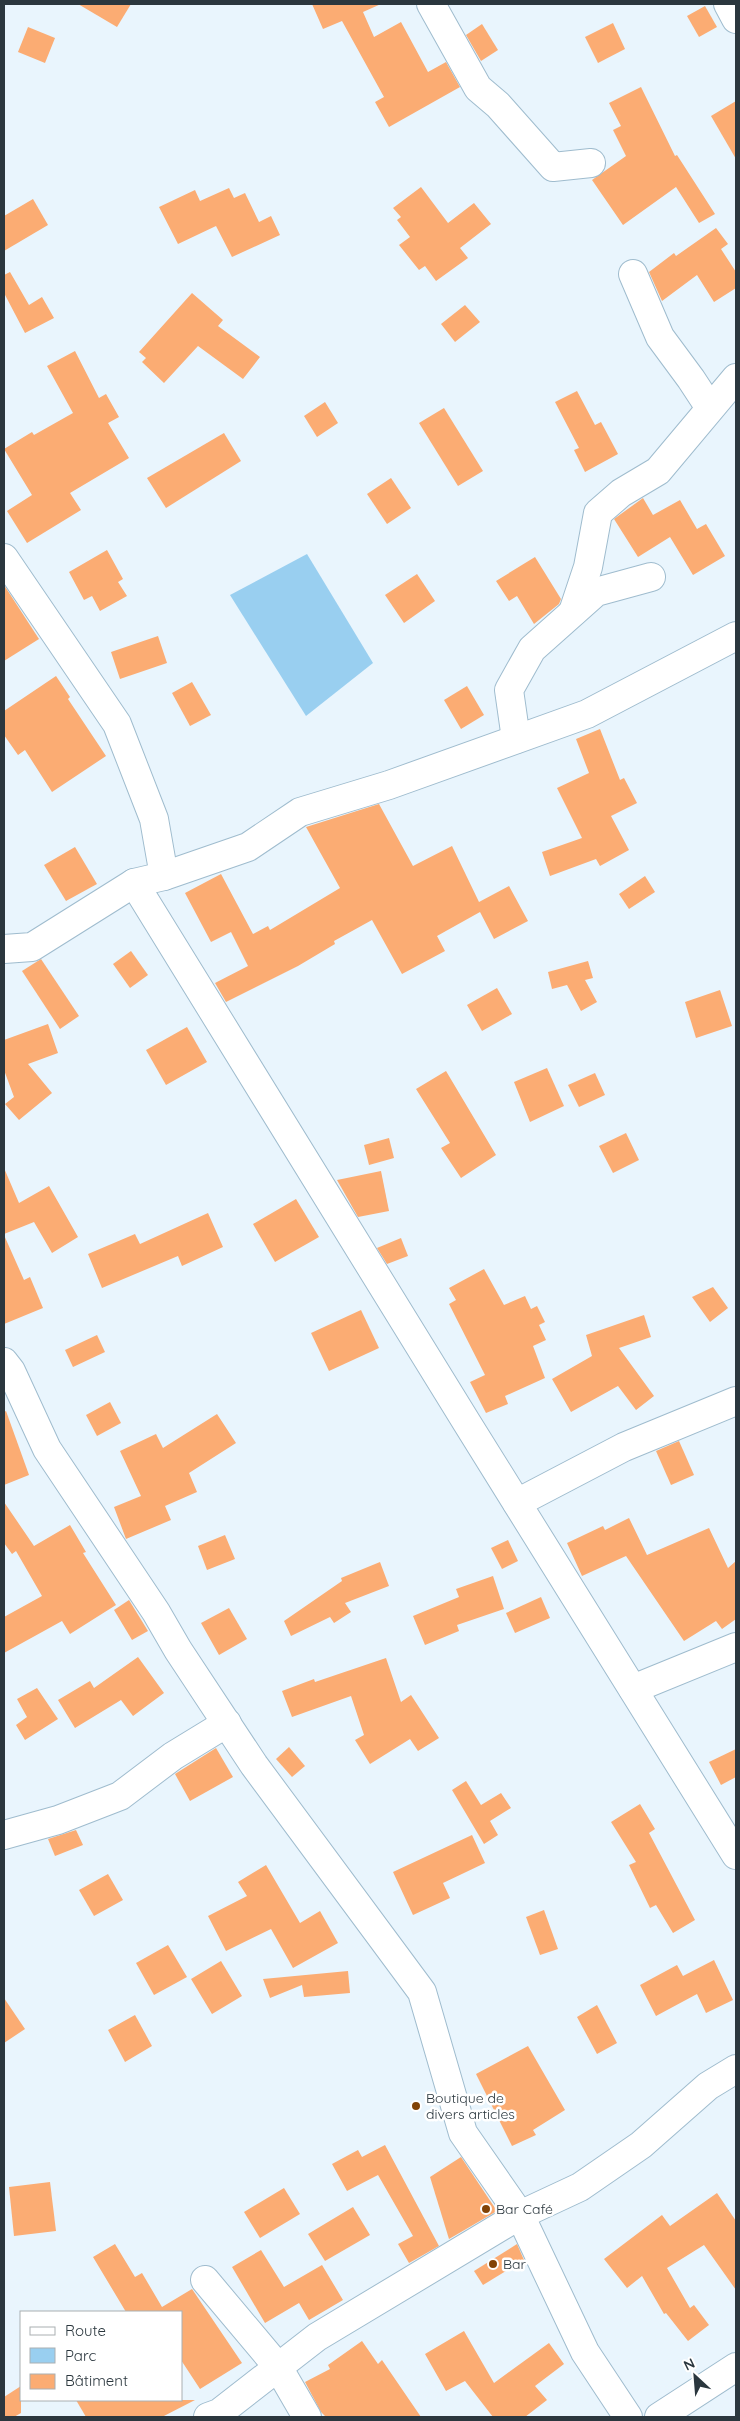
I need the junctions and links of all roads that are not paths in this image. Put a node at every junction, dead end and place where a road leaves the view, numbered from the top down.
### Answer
1 (431, 4) edge
2 (728, 4) edge
3 (736, 19) edge
4 (591, 163) dead end
5 (633, 274) dead end
6 (736, 378) edge
7 (710, 408) junction
8 (4, 558) edge
9 (650, 577) dead end
10 (573, 612) junction
11 (736, 636) edge
12 (516, 739) junction
13 (164, 876) junction
14 (134, 883) junction
15 (4, 949) edge
16 (4, 1362) edge
17 (736, 1401) edge
18 (516, 1503) junction
19 (736, 1647) edge
20 (633, 1689) junction
21 (227, 1723) junction
22 (4, 1835) edge
23 (736, 1855) edge
24 (736, 2069) edge
25 (520, 2215) junction
26 (205, 2280) dead end
27 (278, 2367) junction
28 (736, 2367) edge
29 (208, 2417) edge
30 (307, 2417) edge
31 (628, 2417) edge
32 (660, 2417) edge

1 - 4 street
2 - 3 street
5 - 7 street
6 - 7 street
7 - 10 street
8 - 13 street
9 - 10 street
10 - 12 street
11 - 12 street
12 - 13 street
13 - 14 street
14 - 15 street
14 - 18 street
16 - 21 street
17 - 18 street
18 - 20 street
19 - 20 street
20 - 23 street
21 - 22 street
21 - 25 street
24 - 25 street
25 - 27 street
25 - 31 street
26 - 27 street
27 - 29 street
27 - 30 street
28 - 32 street

